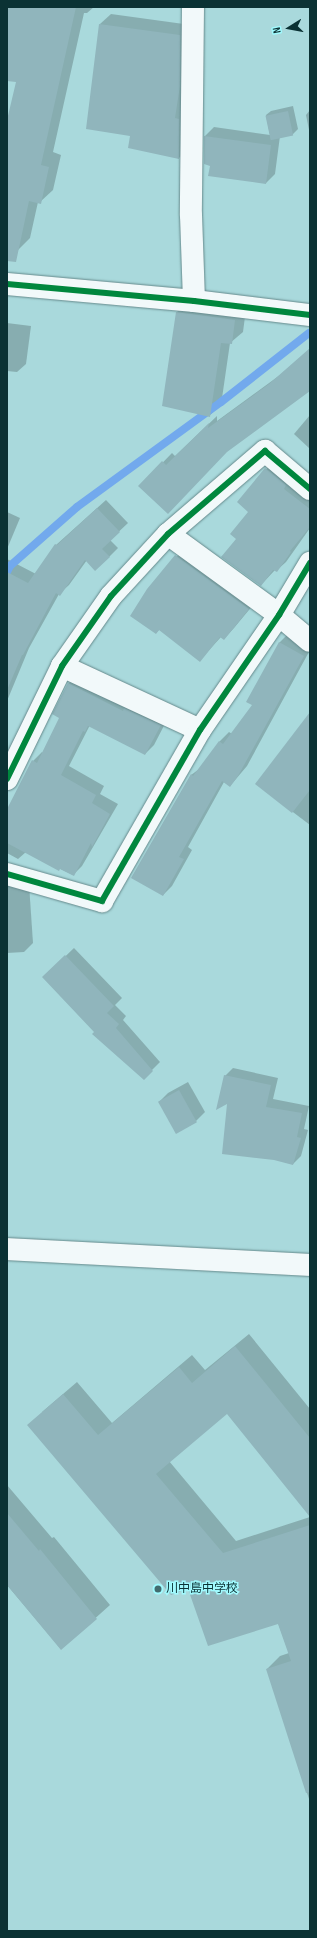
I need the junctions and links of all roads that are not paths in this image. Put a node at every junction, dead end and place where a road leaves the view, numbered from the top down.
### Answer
1 (193, 7) edge
2 (7, 284) edge
3 (194, 302) junction
4 (310, 315) edge
5 (310, 489) edge
6 (168, 534) junction
7 (310, 563) edge
8 (279, 615) junction
9 (310, 641) edge
10 (62, 666) junction
11 (200, 730) junction
12 (7, 779) edge
13 (7, 874) edge
14 (7, 1249) edge
15 (310, 1265) edge

1 - 3 street
2 - 3 street
3 - 4 street
5 - 6 street
6 - 8 street
6 - 10 street
7 - 8 street
8 - 9 street
8 - 11 street
10 - 11 street
10 - 12 street
11 - 13 street
14 - 15 street

